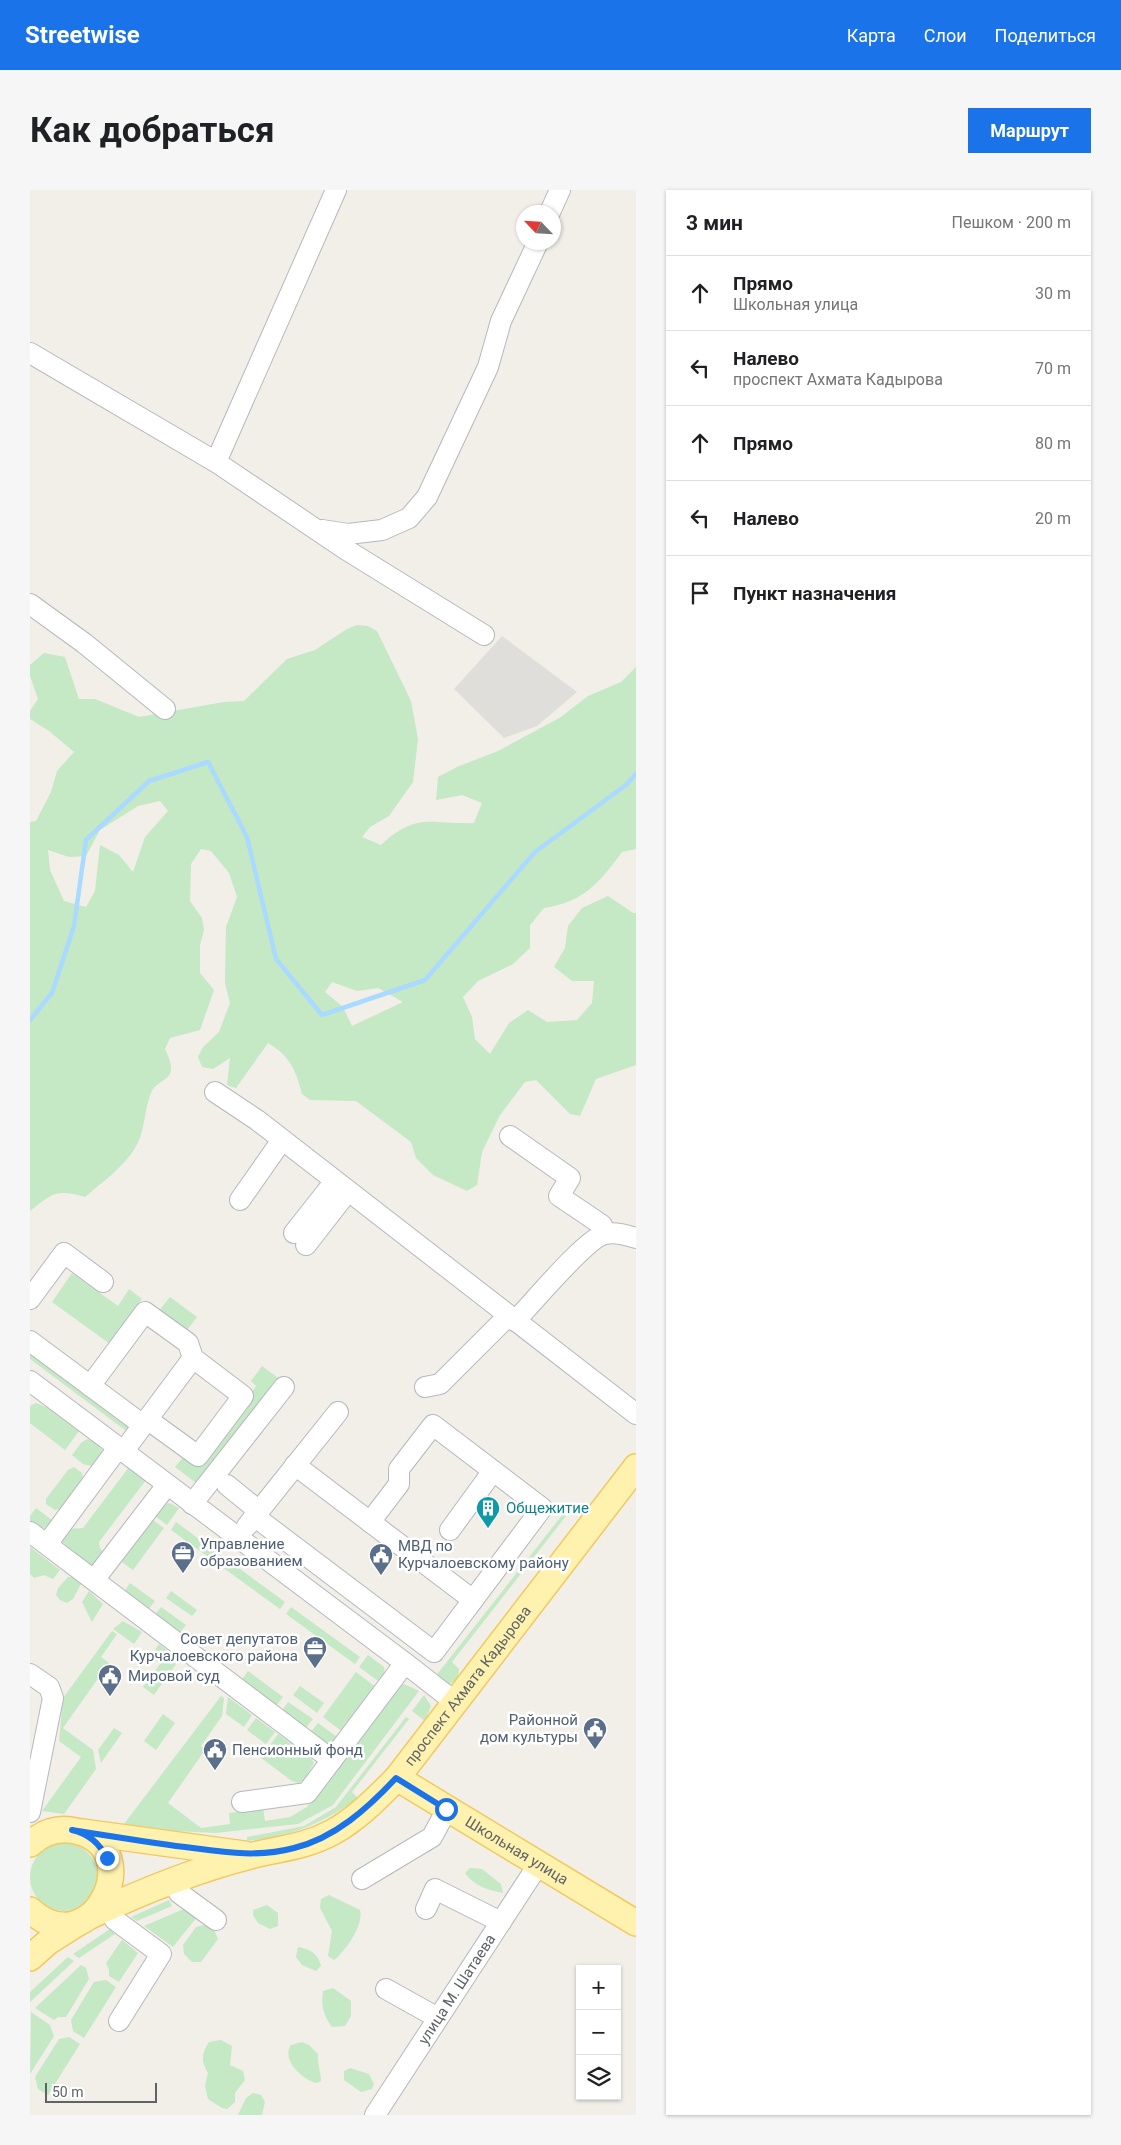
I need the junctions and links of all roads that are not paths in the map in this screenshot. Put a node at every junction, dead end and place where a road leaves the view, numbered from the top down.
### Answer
1 (336, 190) edge
2 (560, 190) edge
3 (553, 205) edge
4 (534, 250) edge
5 (30, 353) edge
6 (216, 462) junction
7 (316, 529) junction
8 (30, 604) edge
9 (484, 635) dead end
10 (165, 710) dead end
11 (215, 1092) dead end
12 (510, 1136) dead end
13 (282, 1140) junction
14 (341, 1186) junction
15 (240, 1200) dead end
16 (604, 1234) junction
17 (636, 1238) edge
18 (300, 1239) dead end
19 (103, 1282) dead end
20 (30, 1299) edge
21 (512, 1318) junction
22 (30, 1341) edge
23 (193, 1358) junction
24 (31, 1384) edge
25 (90, 1386) junction
26 (284, 1387) dead end
27 (426, 1387) dead end
28 (338, 1412) dead end
29 (636, 1414) edge
30 (145, 1422) junction
31 (121, 1450) junction
32 (296, 1465) junction
33 (636, 1467) edge
34 (494, 1471) junction
35 (167, 1485) junction
36 (227, 1485) dead end
37 (192, 1504) junction
38 (257, 1514) junction
39 (370, 1522) junction
40 (450, 1530) dead end
41 (30, 1532) edge
42 (237, 1539) junction
43 (47, 1544) junction
44 (94, 1580) junction
45 (473, 1600) junction
46 (405, 1664) junction
47 (30, 1674) edge
48 (455, 1702) junction
49 (332, 1760) junction
50 (396, 1778) junction
51 (242, 1802) dead end
52 (446, 1809) junction
53 (30, 1812) edge
54 (30, 1824) edge
55 (70, 1830) junction
56 (30, 1844) edge
57 (254, 1855) junction
58 (538, 1865) junction
59 (362, 1879) dead end
60 (174, 1880) junction
61 (426, 1909) dead end
62 (30, 1910) edge
63 (95, 1914) junction
64 (216, 1920) dead end
65 (501, 1922) junction
66 (636, 1923) edge
67 (30, 1958) edge
68 (386, 1989) dead end
69 (438, 2018) junction
70 (119, 2021) dead end
71 (375, 2115) edge

1 - 6 street
2 - 3 street
4 - 7 street
5 - 6 street
6 - 7 street
7 - 9 street
8 - 10 street
11 - 13 street
12 - 16 street
13 - 14 street
13 - 15 street
14 - 18 street
14 - 21 street
16 - 17 street
16 - 21 street
19 - 20 street
21 - 27 street
21 - 29 street
22 - 25 street
23 - 25 street
23 - 30 street
23 - 30 street
24 - 31 street
25 - 30 street
26 - 37 street
28 - 32 street
30 - 31 street
31 - 35 street
31 - 43 street
32 - 38 street
32 - 39 street
33 - 48 main road, проспект Ахмата Кадырова
34 - 39 street
34 - 40 street
34 - 45 street
35 - 37 street
35 - 44 street
36 - 38 street
37 - 42 street
38 - 42 street
38 - 45 street
39 - 45 street
41 - 43 street
42 - 46 street
43 - 44 street
44 - 49 street
46 - 48 street
46 - 49 street
47 - 53 street
48 - 50 main road, проспект Ахмата Кадырова
49 - 51 street
50 - 52 main road, Школьная улица
50 - 57 main road, проспект Ахмата Кадырова
52 - 58 main road, Школьная улица
52 - 59 street
54 - 55 street
55 - 56 main road
55 - 57 main road
55 - 63 main road
57 - 60 main road, проспект Ахмата Кадырова
58 - 65 street, улица М. Шатаева
58 - 66 main road, Школьная улица
60 - 63 main road, проспект Ахмата Кадырова
60 - 64 street
61 - 65 street
62 - 63 main road
63 - 67 main road, проспект Ахмата Кадырова
63 - 70 street
65 - 69 street, улица М. Шатаева
68 - 69 street
69 - 71 street, улица М. Шатаева

